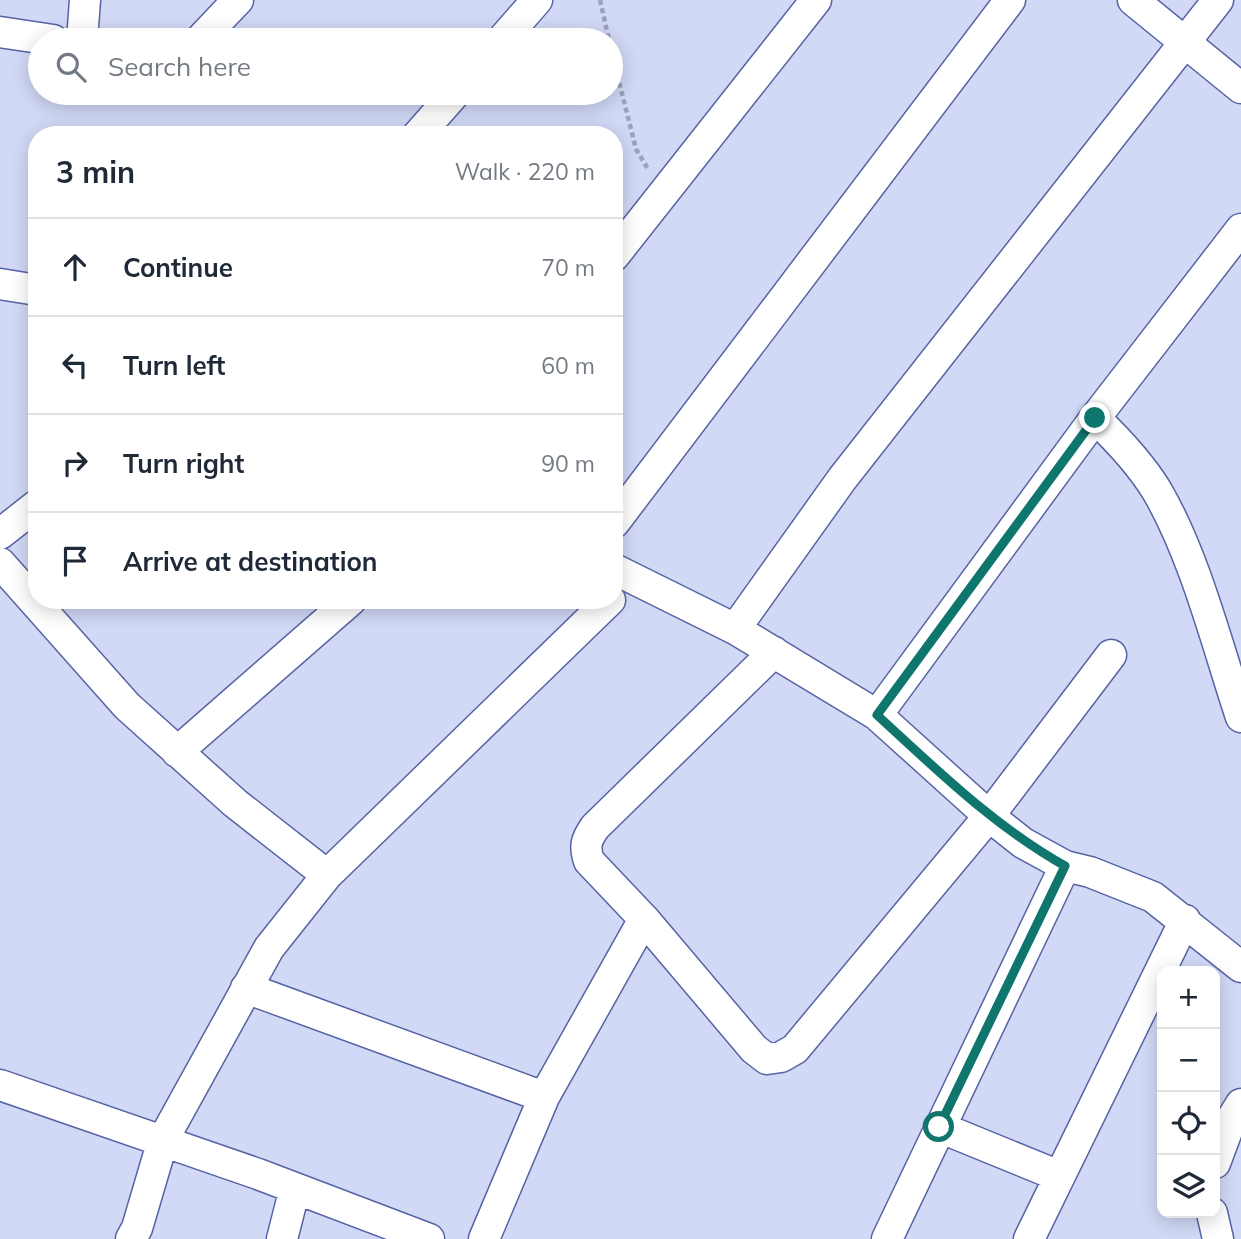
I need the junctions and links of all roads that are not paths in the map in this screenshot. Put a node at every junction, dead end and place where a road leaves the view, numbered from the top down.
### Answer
1 (85, 0) edge
2 (239, 0) edge
3 (537, 0) edge
4 (816, 0) edge
5 (1010, 0) edge
6 (1133, 0) edge
7 (1218, 0) edge
8 (83, 28) edge
9 (212, 28) edge
10 (512, 28) edge
11 (0, 32) edge
12 (28, 36) edge
13 (1187, 41) junction
14 (1241, 88) edge
15 (445, 105) edge
16 (426, 126) edge
17 (1241, 229) edge
18 (623, 245) edge
19 (0, 284) edge
20 (28, 289) edge
21 (1095, 418) junction
22 (623, 511) edge
23 (28, 512) edge
24 (0, 534) edge
25 (0, 563) edge
26 (623, 582) edge
27 (28, 595) edge
28 (41, 609) edge
29 (342, 609) edge
30 (601, 609) edge
31 (735, 629) junction
32 (774, 652) junction
33 (1111, 655) dead end
34 (877, 715) junction
35 (1241, 717) edge
36 (177, 752) junction
37 (989, 816) junction
38 (1065, 866) junction
39 (327, 875) junction
40 (644, 919) junction
41 (1185, 920) junction
42 (1241, 967) edge
43 (246, 988) junction
44 (0, 1085) edge
45 (544, 1097) junction
46 (1241, 1104) edge
47 (939, 1127) junction
48 (163, 1140) junction
49 (1218, 1155) edge
50 (1059, 1176) junction
51 (295, 1188) junction
52 (1213, 1218) edge
53 (131, 1239) edge
54 (282, 1239) edge
55 (429, 1239) edge
56 (484, 1239) edge
57 (887, 1239) edge
58 (1029, 1239) edge
59 (1218, 1239) edge

1 - 8 street
2 - 9 street
3 - 10 street
4 - 18 street
5 - 22 street
6 - 13 street
7 - 13 street
11 - 12 street
13 - 14 street
13 - 31 street
15 - 16 street
17 - 21 street
19 - 20 street
21 - 34 street
21 - 35 street
23 - 24 street
25 - 27 street
26 - 31 street
28 - 36 street
29 - 36 street
30 - 39 street
31 - 32 street
32 - 34 street
32 - 40 street
33 - 37 street
34 - 37 street
36 - 39 street
37 - 38 street
37 - 40 street
38 - 41 street
38 - 47 street
39 - 43 street
40 - 45 street
41 - 42 street
41 - 50 street
43 - 45 street
43 - 48 street
44 - 48 street
45 - 56 street
46 - 49 street
47 - 50 street
47 - 57 street
48 - 51 street
48 - 53 street
50 - 58 street
51 - 54 street
51 - 55 street
52 - 59 street

